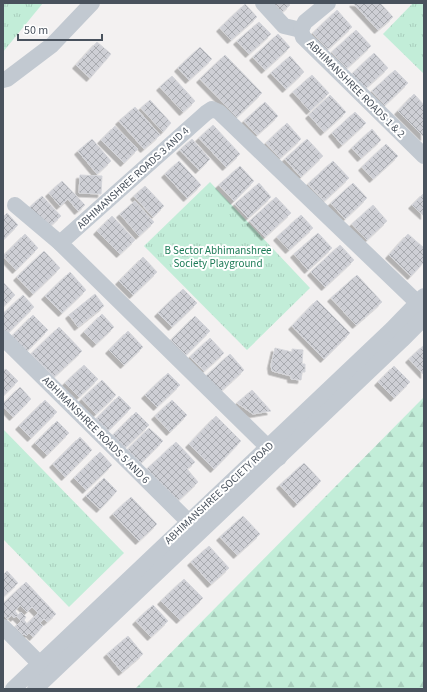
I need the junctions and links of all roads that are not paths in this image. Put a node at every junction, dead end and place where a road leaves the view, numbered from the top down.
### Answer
1 (92, 3) edge
2 (262, 3) edge
3 (328, 3) edge
4 (301, 30) junction
5 (3, 80) edge
6 (424, 156) edge
7 (15, 205) dead end
8 (60, 243) junction
9 (422, 303) edge
10 (424, 318) edge
11 (3, 338) edge
12 (273, 453) junction
13 (194, 527) junction
14 (3, 627) edge
15 (45, 669) junction
16 (13, 689) edge
17 (35, 689) edge

1 - 5 street
2 - 4 street
3 - 4 street, ABHIMANSHREE ROADS 1 & 2
4 - 6 street, ABHIMANSHREE ROADS 1 & 2
7 - 8 street
8 - 9 street, ABHIMANSHREE ROADS 3 AND 4
8 - 12 street
9 - 12 street, ABHIMANSHREE SOCIETY ROAD
10 - 12 street, ABHIMANSHREE SOCIETY ROAD
11 - 13 street, ABHIMANSHREE ROADS 5 AND 6
12 - 13 street, ABHIMANSHREE SOCIETY ROAD
13 - 15 street, ABHIMANSHREE SOCIETY ROAD
14 - 15 street
15 - 16 street, ABHIMANSHREE SOCIETY ROAD
15 - 17 street, ABHIMANSHREE SOCIETY ROAD

